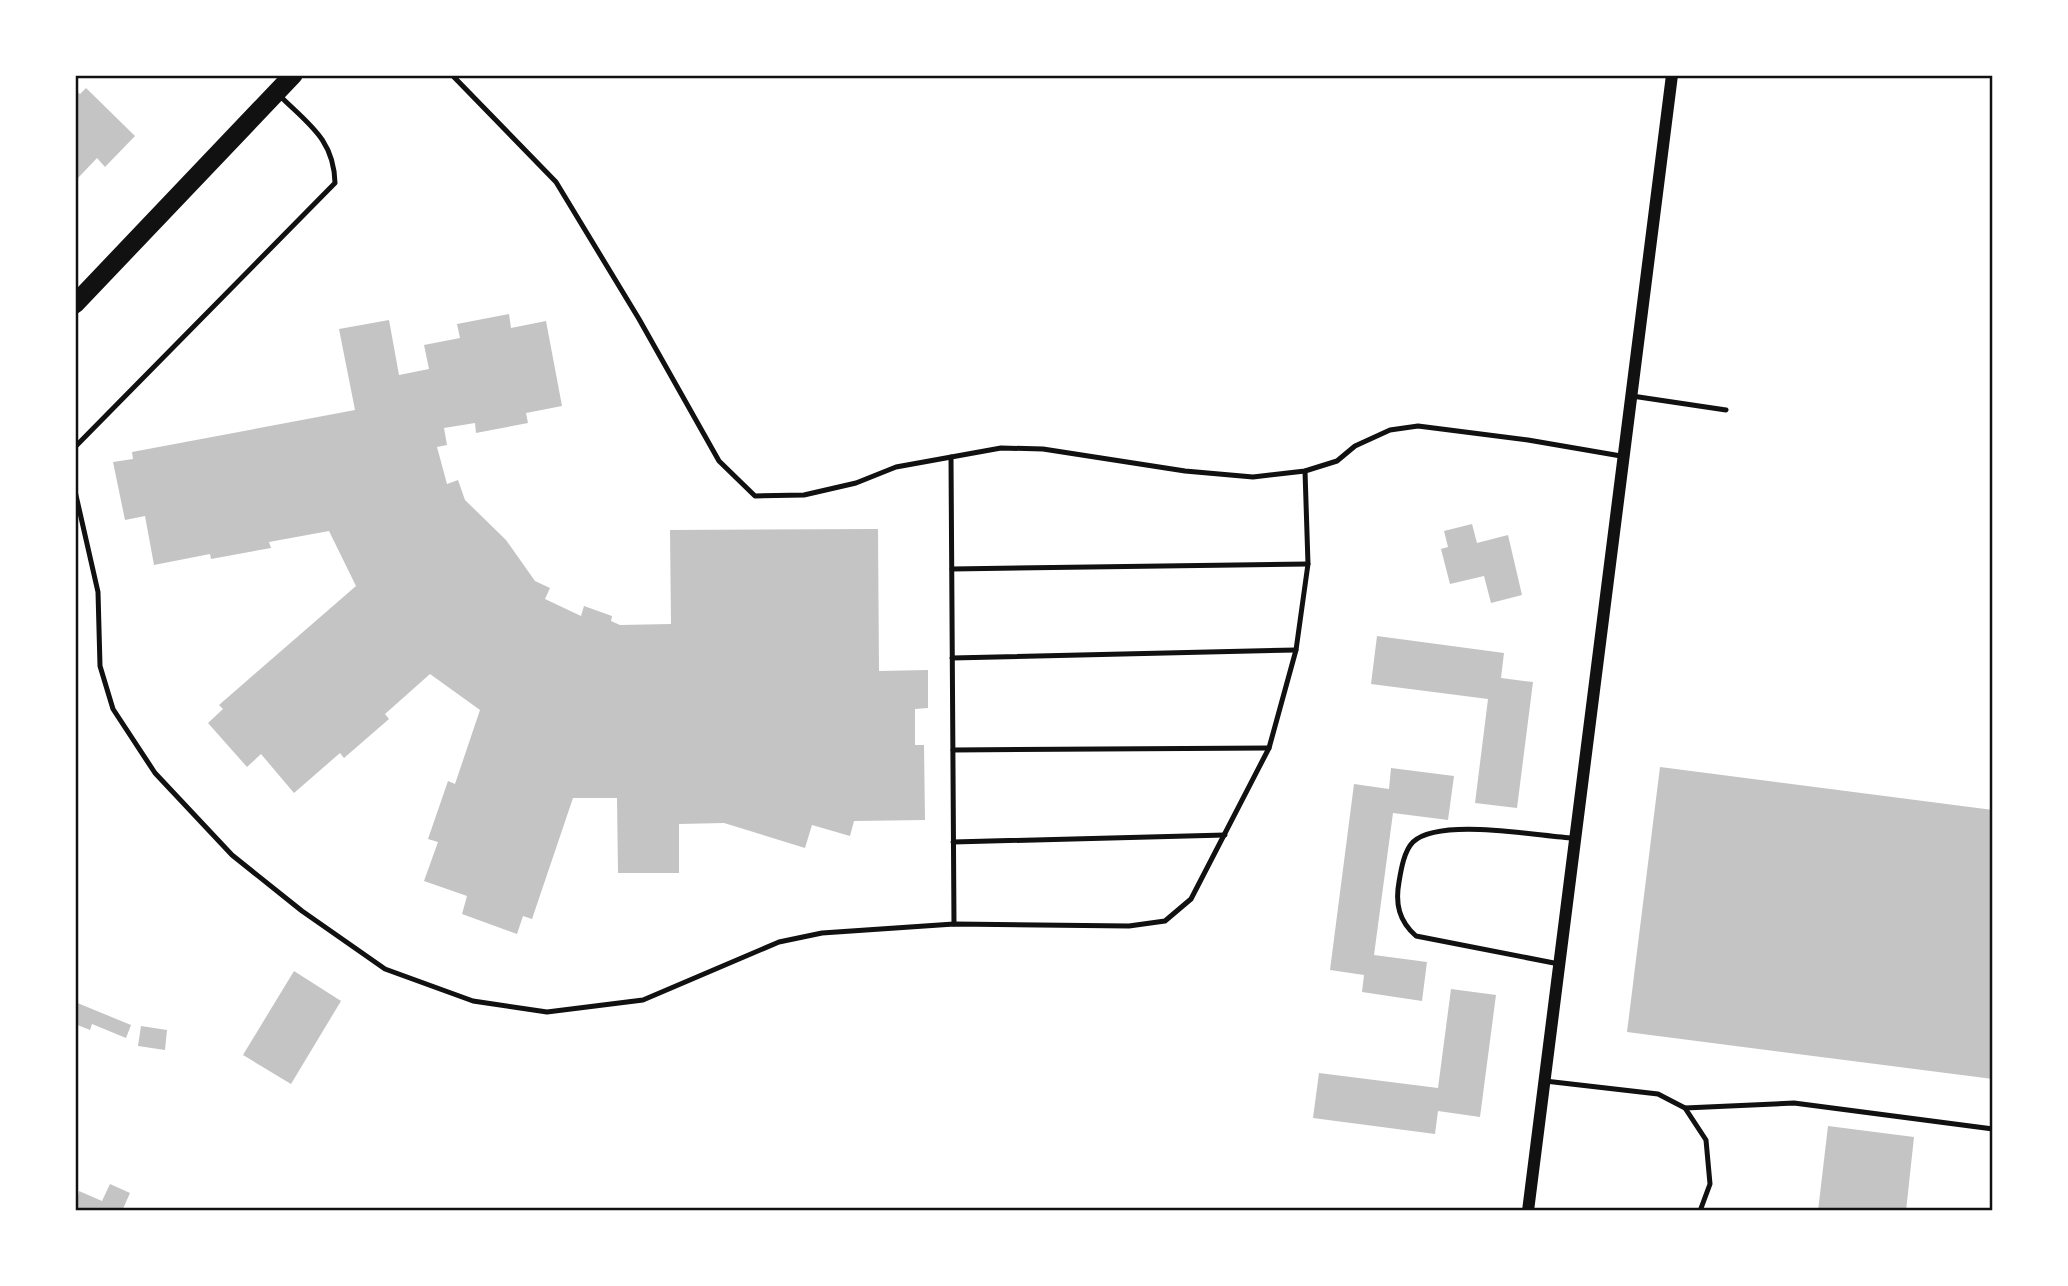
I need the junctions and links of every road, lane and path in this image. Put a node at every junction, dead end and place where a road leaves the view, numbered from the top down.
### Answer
1 (293, 75) edge
2 (452, 75) edge
3 (1672, 75) edge
4 (276, 93) junction
5 (75, 304) edge
6 (1630, 395) junction
7 (1726, 410) dead end
8 (75, 447) edge
9 (1621, 456) junction
10 (951, 457) junction
11 (1305, 471) junction
12 (75, 491) edge
13 (1308, 564) junction
14 (951, 569) junction
15 (1296, 650) junction
16 (952, 658) junction
17 (1269, 748) junction
18 (953, 750) junction
19 (1225, 835) junction
20 (1576, 839) junction
21 (953, 842) junction
22 (954, 924) junction
23 (1560, 964) junction
24 (1545, 1082) junction
25 (1685, 1108) junction
26 (1993, 1129) edge
27 (1528, 1211) edge
28 (1700, 1211) edge

1 - 4 highway
2 - 10 lane
3 - 6 street
4 - 5 highway
4 - 8 lane
6 - 7 lane
6 - 9 street
9 - 11 lane
9 - 20 street
10 - 11 lane
10 - 14 lane
11 - 13 lane
12 - 22 lane
13 - 14 lane
13 - 15 lane
14 - 16 lane
15 - 16 lane
15 - 17 lane
16 - 18 lane
17 - 18 lane
17 - 19 lane
18 - 21 lane
19 - 21 lane
19 - 22 lane
20 - 23 street
20 - 23 lane
21 - 22 lane
23 - 24 street
24 - 25 lane
24 - 27 street
25 - 26 lane
25 - 28 lane

